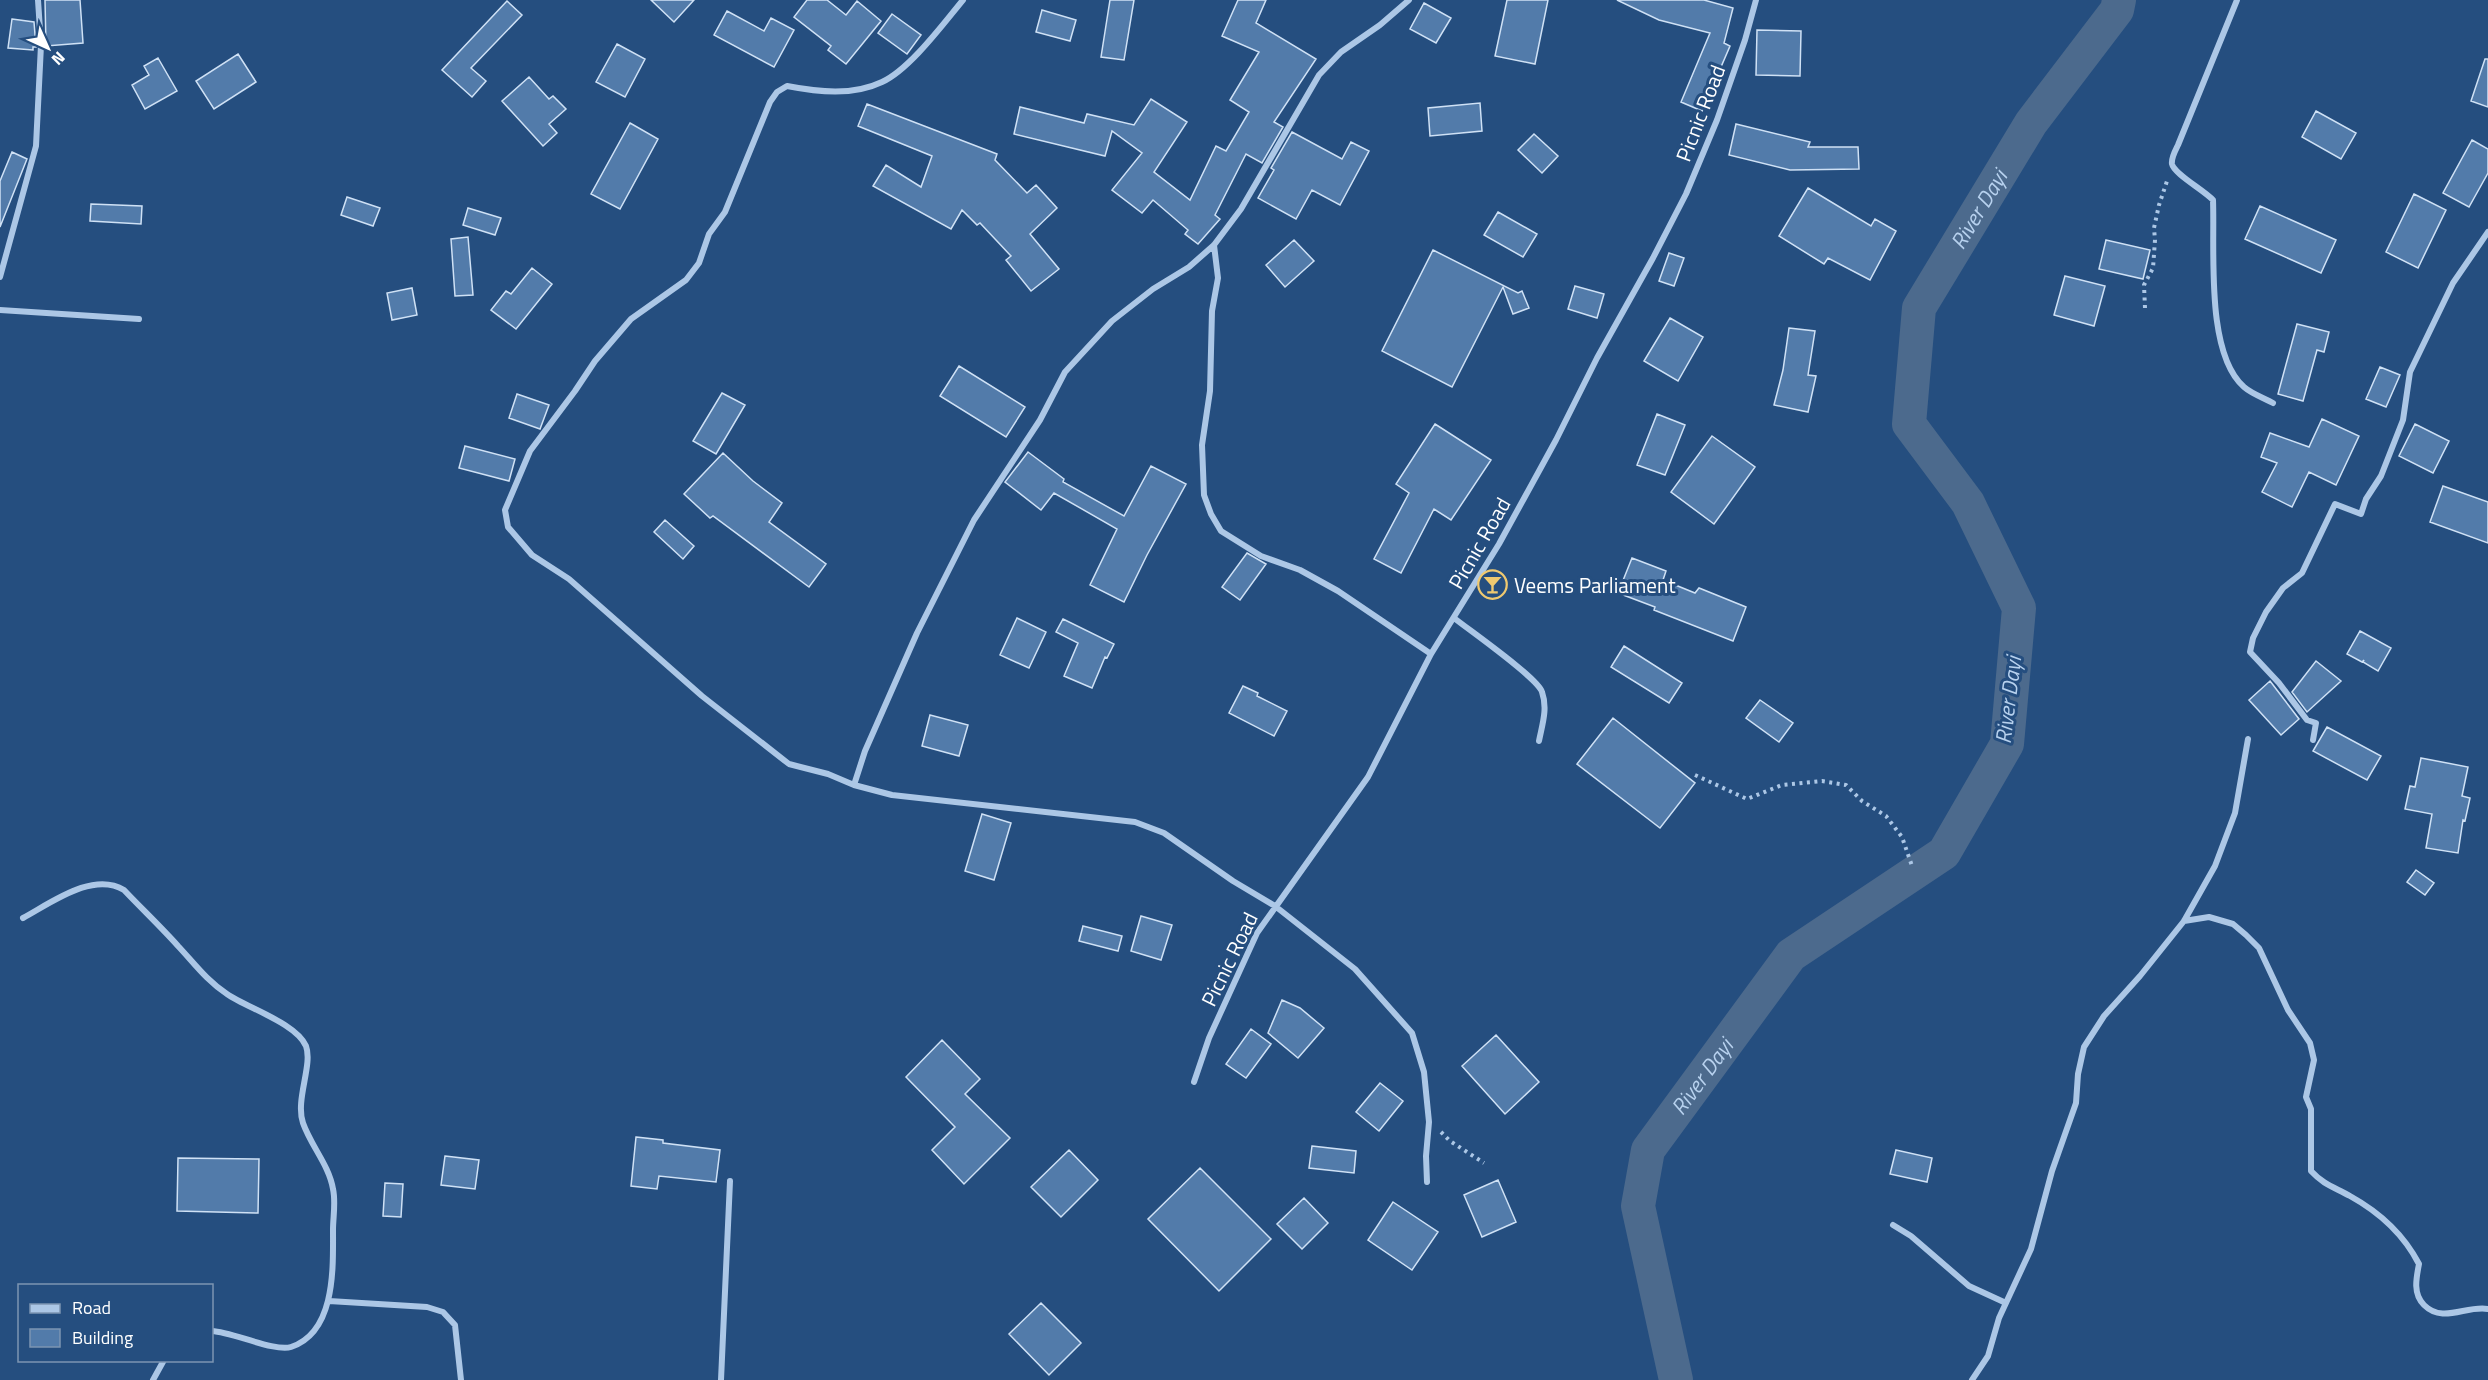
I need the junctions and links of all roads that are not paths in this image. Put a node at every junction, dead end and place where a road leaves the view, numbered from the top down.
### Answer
1 (39, 0) edge
2 (963, 0) edge
3 (1409, 0) edge
4 (1756, 0) edge
5 (2237, 0) edge
6 (2488, 232) edge
7 (1214, 245) junction
8 (0, 278) edge
9 (0, 310) edge
10 (139, 319) dead end
11 (2273, 403) dead end
12 (1454, 618) junction
13 (1431, 654) junction
14 (2248, 739) dead end
15 (2313, 740) dead end
16 (1539, 741) dead end
17 (854, 785) junction
18 (1275, 906) junction
19 (23, 918) dead end
20 (2184, 921) junction
21 (1194, 1082) dead end
22 (730, 1181) dead end
23 (1427, 1182) dead end
24 (1893, 1225) dead end
25 (329, 1301) junction
26 (2006, 1303) junction
27 (2488, 1309) edge
28 (213, 1331) edge
29 (163, 1362) edge
30 (153, 1380) edge
31 (461, 1380) edge
32 (721, 1380) edge
33 (1972, 1380) edge

1 - 8 street
2 - 17 street
3 - 7 street
4 - 12 street, Picnic Road
5 - 11 street
6 - 15 street
7 - 13 street
7 - 17 street
9 - 10 street
12 - 13 street, Picnic Road
12 - 16 street
13 - 18 street, Picnic Road
14 - 20 street
17 - 18 street
18 - 21 street, Picnic Road
18 - 23 street
19 - 25 street
20 - 26 street
20 - 27 street
22 - 32 street
24 - 26 street
25 - 28 street
25 - 31 street
26 - 33 street
29 - 30 street

